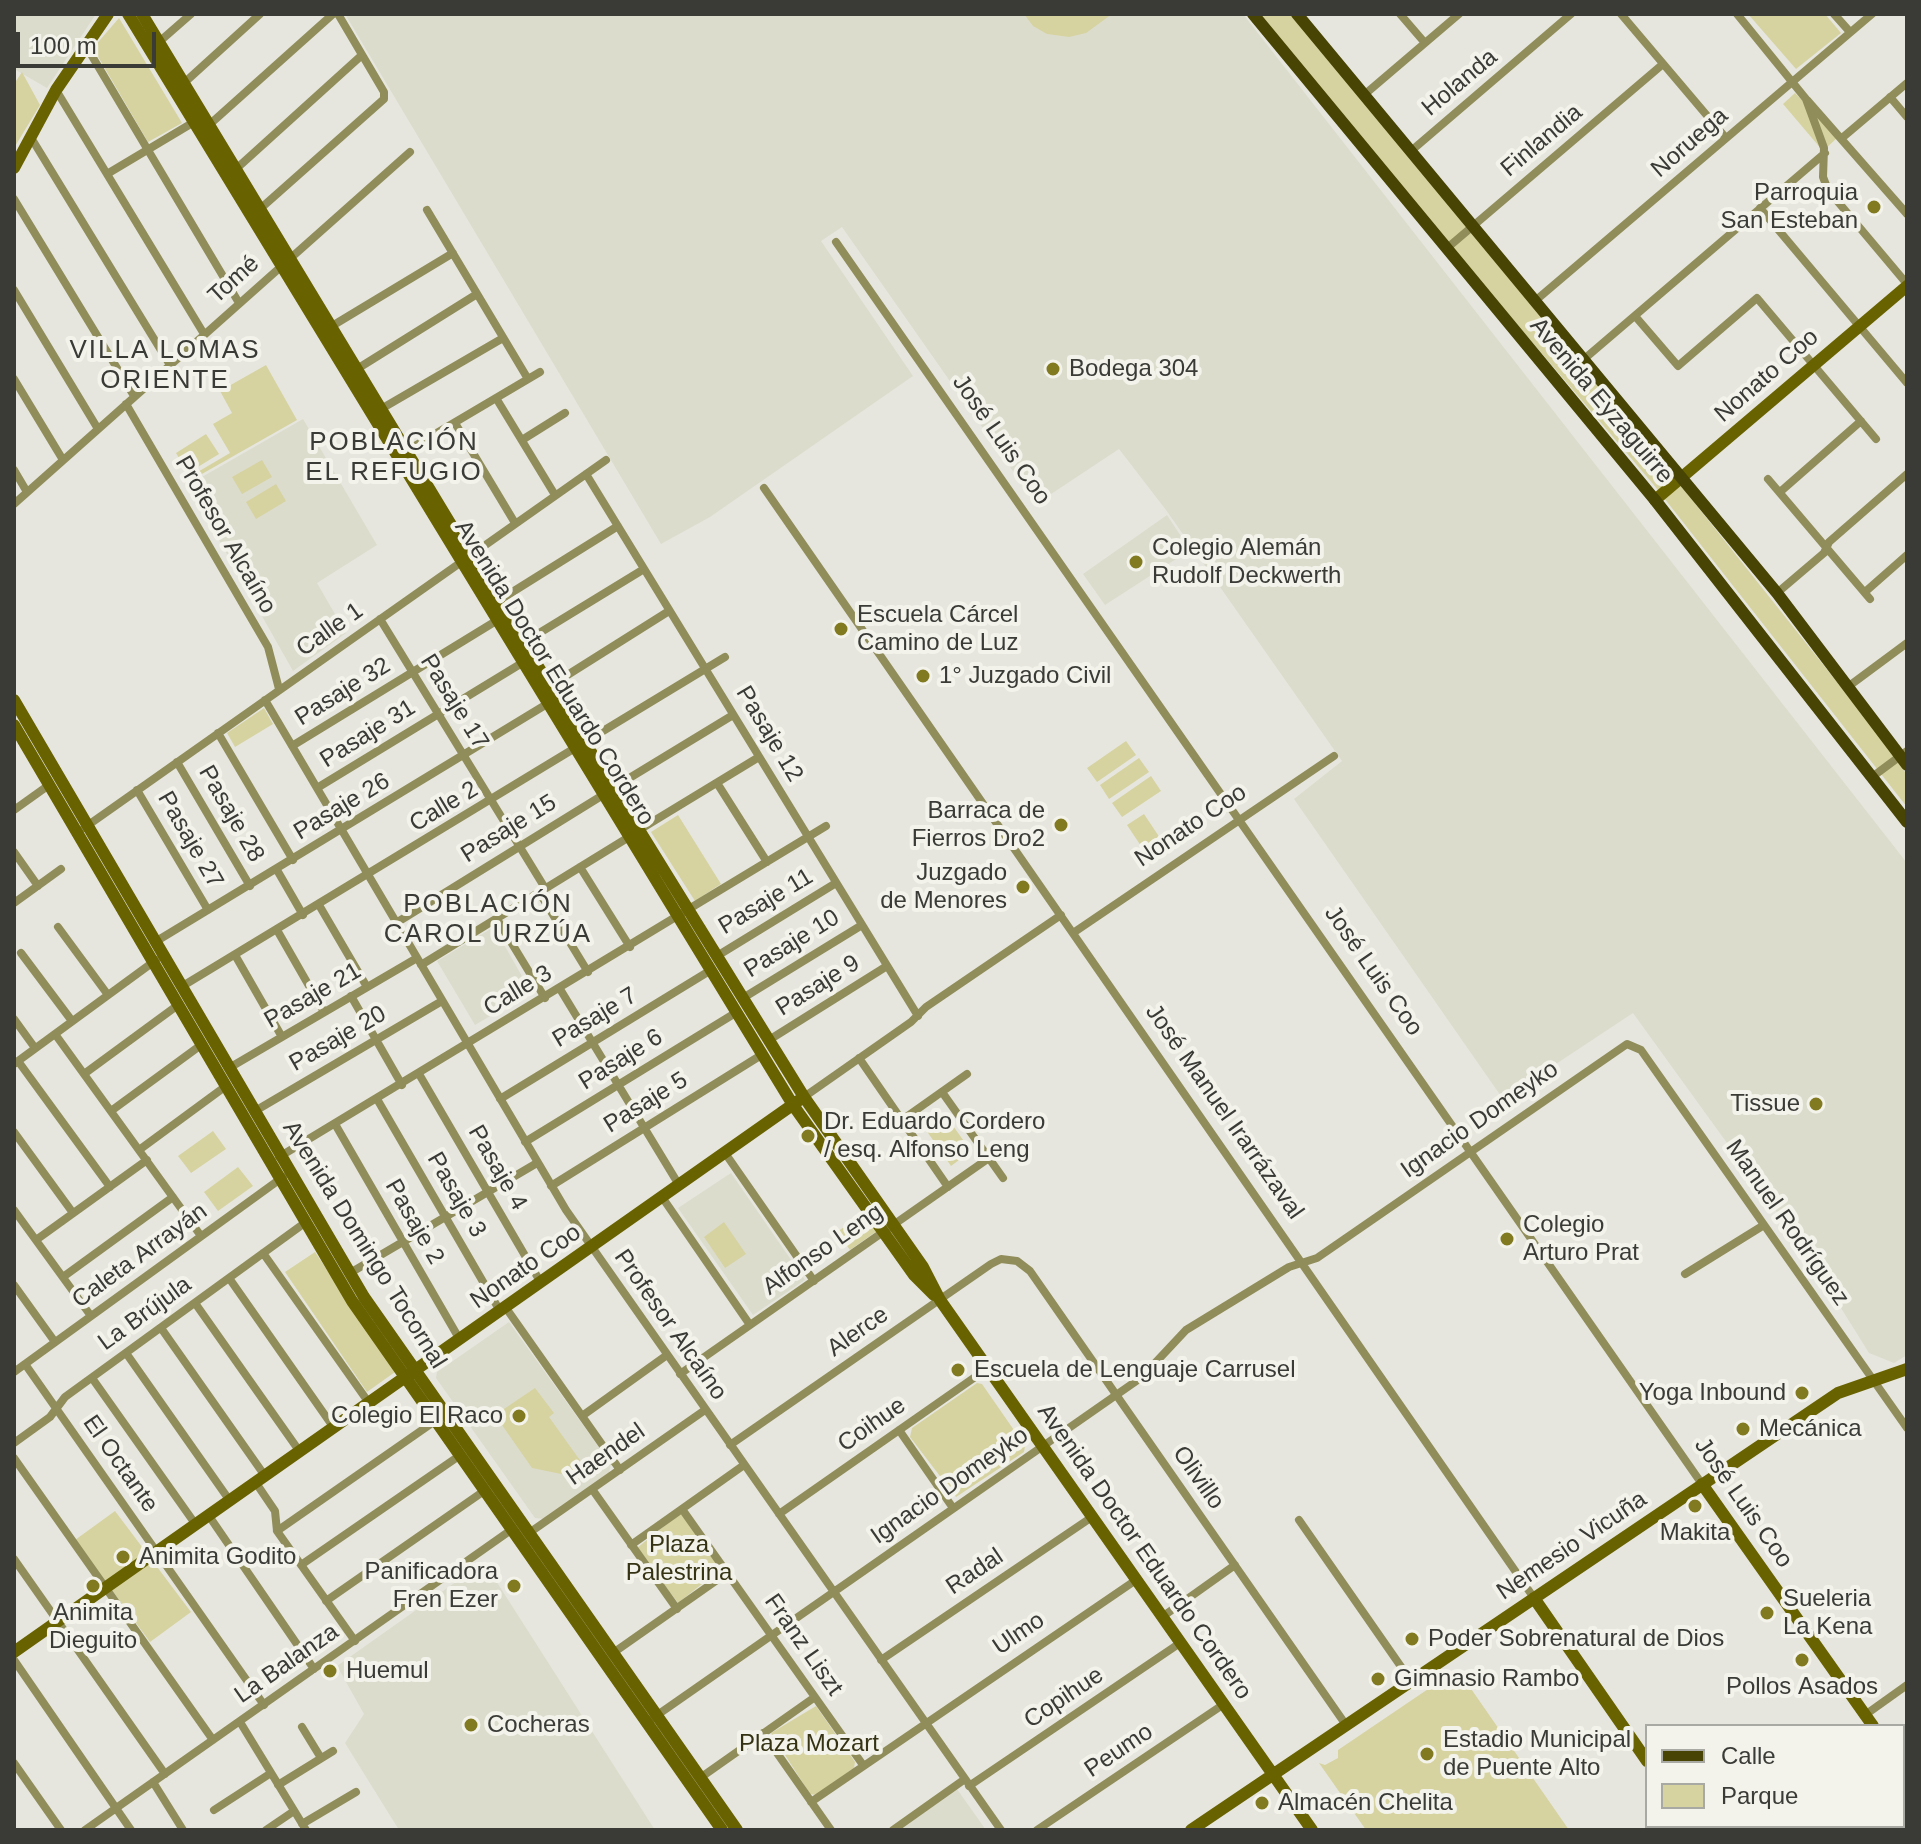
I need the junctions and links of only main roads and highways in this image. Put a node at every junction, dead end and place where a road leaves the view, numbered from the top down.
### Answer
1 (108, 14) edge
2 (128, 14) edge
3 (142, 14) edge
4 (1253, 14) edge
5 (1297, 14) edge
6 (14, 168) edge
7 (285, 262) junction
8 (1907, 285) edge
9 (326, 330) junction
10 (401, 454) junction
11 (1681, 478) junction
12 (1655, 500) junction
13 (465, 559) junction
14 (14, 700) edge
15 (14, 725) edge
16 (580, 746) junction
17 (1905, 757) edge
18 (1907, 822) edge
19 (82, 829) junction
20 (684, 914) junction
21 (158, 959) junction
22 (799, 1101) junction
23 (276, 1159) junction
24 (285, 1175) junction
25 (1907, 1369) edge
26 (410, 1375) junction
27 (1702, 1484) junction
28 (1534, 1598) junction
29 (14, 1652) edge
30 (652, 1719) junction
31 (1869, 1721) edge
32 (1645, 1758) edge
33 (1273, 1775) junction
34 (722, 1830) edge
35 (737, 1830) edge
36 (1191, 1830) edge
37 (1312, 1830) edge

1 - 6 main road
2 - 7 main road, Avenida Doctor Eduardo Cordero
3 - 7 main road, Avenida Doctor Eduardo Cordero
4 - 12 main road, Avenida Eyzaguirre
5 - 11 main road, Avenida Eyzaguirre
7 - 9 main road, Avenida Doctor Eduardo Cordero
8 - 11 main road, Nonato Coo
9 - 10 main road, Avenida Doctor Eduardo Cordero
9 - 10 main road, Avenida Doctor Eduardo Cordero
10 - 13 main road, Avenida Doctor Eduardo Cordero
11 - 12 main road, Nonato Coo
11 - 17 main road, Avenida Eyzaguirre
12 - 18 main road, Avenida Eyzaguirre
13 - 16 main road, Avenida Doctor Eduardo Cordero
13 - 16 main road, Avenida Doctor Eduardo Cordero
14 - 19 main road, Avenida Domingo Tocornal
15 - 19 main road, Avenida Domingo Tocornal
16 - 20 main road, Avenida Doctor Eduardo Cordero
19 - 21 main road, Avenida Domingo Tocornal
19 - 21 main road, Avenida Domingo Tocornal
20 - 22 main road, Avenida Doctor Eduardo Cordero
20 - 22 main road, Avenida Doctor Eduardo Cordero
21 - 23 main road, Avenida Domingo Tocornal
21 - 23 main road, Avenida Domingo Tocornal
22 - 26 main road, Nonato Coo
22 - 33 main road, Avenida Doctor Eduardo Cordero
23 - 24 main road, Avenida Domingo Tocornal
24 - 26 main road, Avenida Domingo Tocornal
24 - 26 main road, Avenida Domingo Tocornal
25 - 27 main road, Nemesio Vicuña
26 - 29 main road, Nonato Coo
26 - 30 main road, Avenida Domingo Tocornal
26 - 30 main road, Avenida Domingo Tocornal
27 - 28 main road, Nemesio Vicuña
27 - 31 main road, José Luis Coo
28 - 32 main road, José Manuel Irarrázaval
28 - 33 main road, Nemesio Vicuña
30 - 34 main road, Avenida Domingo Tocornal
30 - 35 main road, Avenida Domingo Tocornal
33 - 36 main road, Nemesio Vicuña
33 - 37 main road, Avenida Doctor Eduardo Cordero

